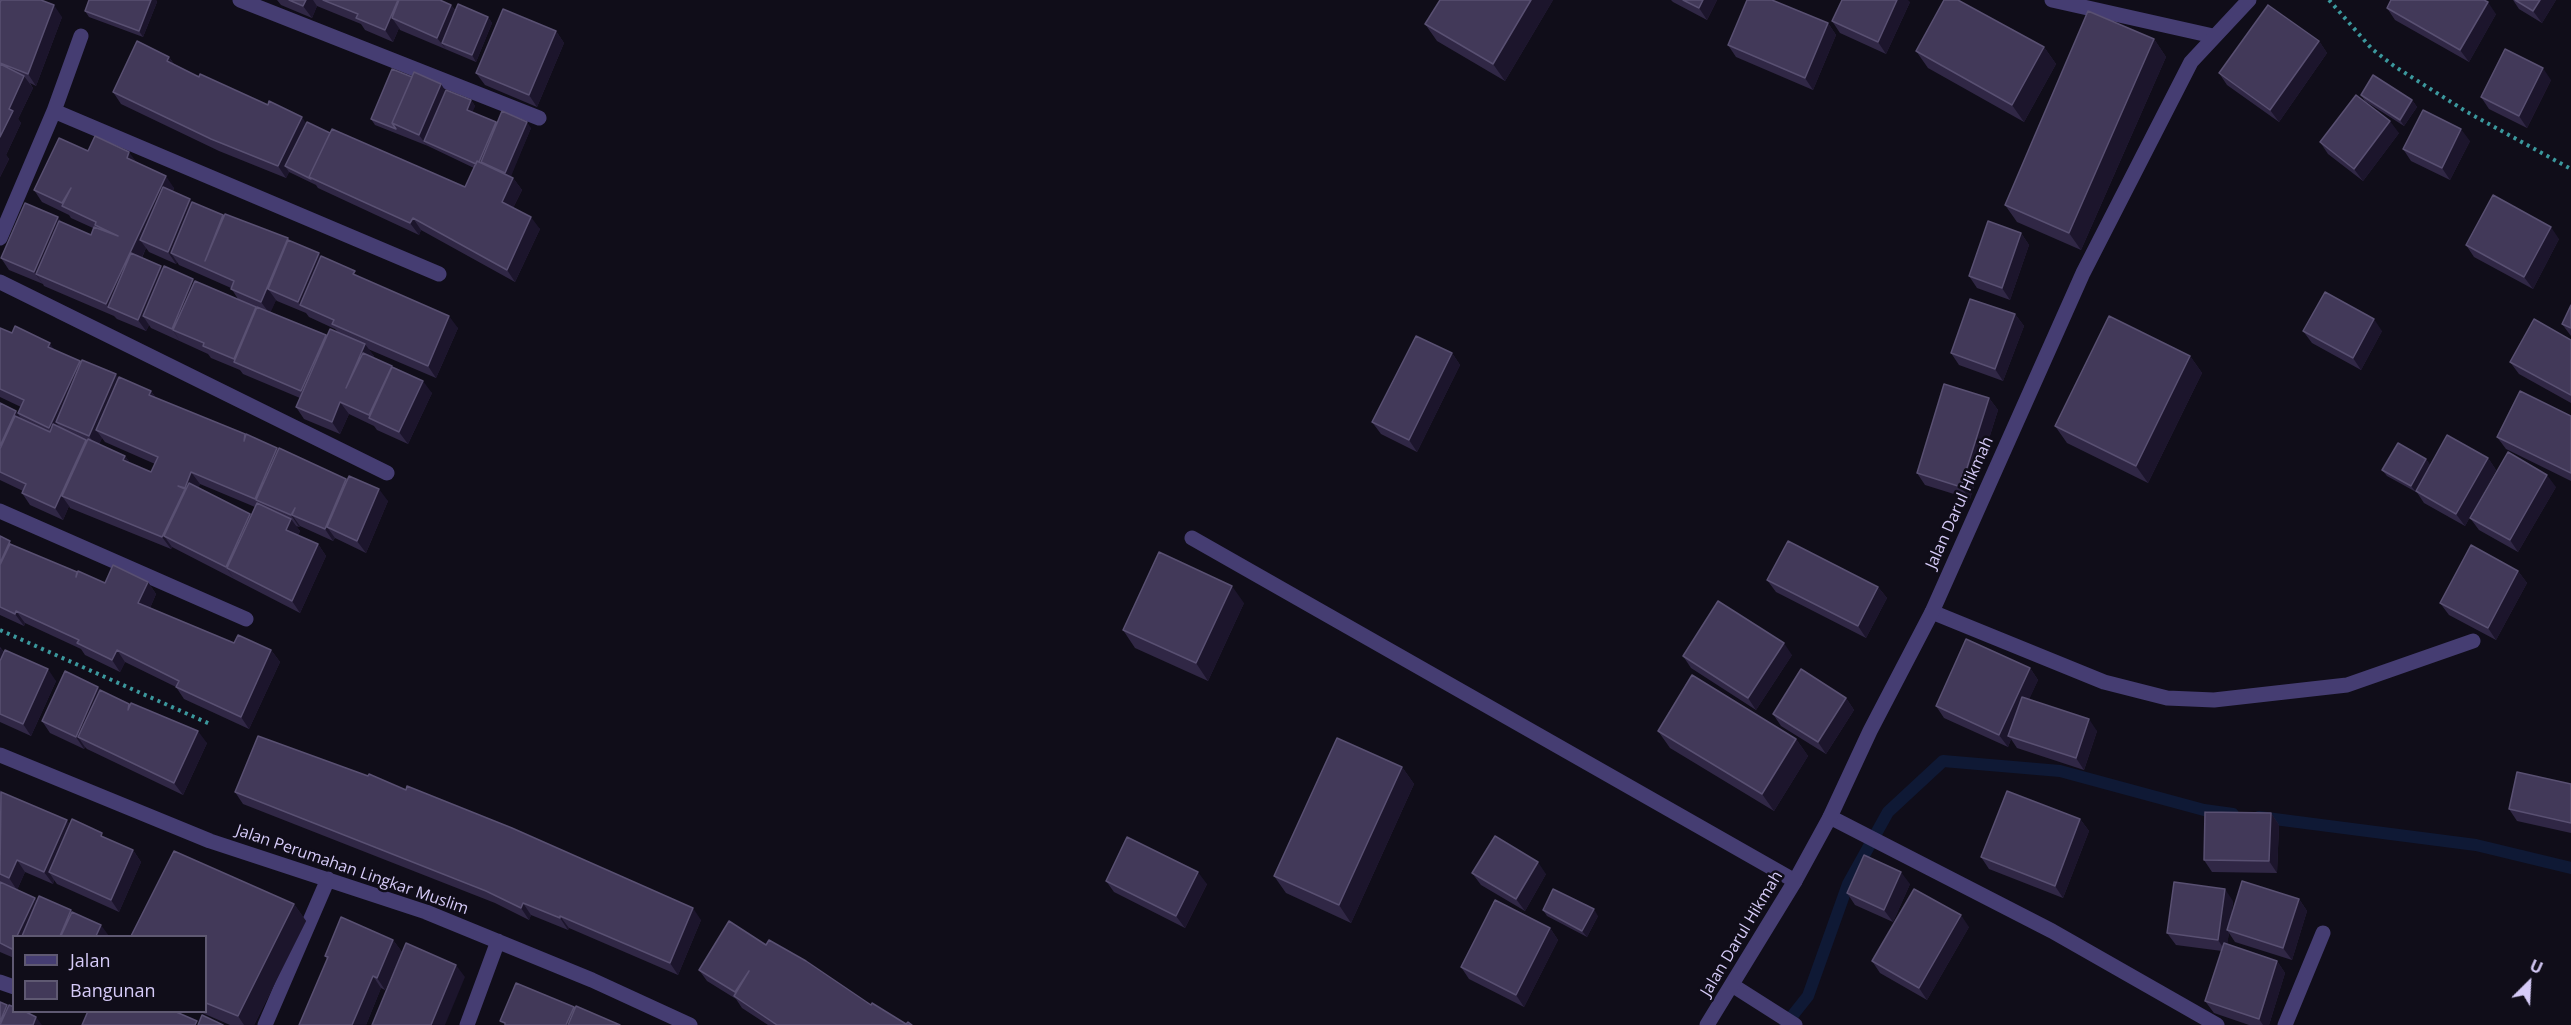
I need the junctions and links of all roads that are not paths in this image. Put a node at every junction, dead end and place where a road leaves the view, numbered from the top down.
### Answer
1 (240, 0) edge
2 (2052, 0) edge
3 (2249, 0) edge
4 (81, 36) dead end
5 (2214, 36) junction
6 (54, 111) junction
7 (539, 118) dead end
8 (0, 238) edge
9 (439, 274) dead end
10 (0, 282) edge
11 (387, 473) dead end
12 (0, 511) edge
13 (1192, 538) dead end
14 (1932, 612) junction
15 (246, 619) dead end
16 (2473, 641) dead end
17 (0, 755) edge
18 (1830, 817) junction
19 (328, 879) junction
20 (1795, 881) junction
21 (2323, 933) dead end
22 (498, 941) junction
23 (1732, 985) junction
24 (265, 1025) edge
25 (467, 1025) edge
26 (689, 1025) edge
27 (1707, 1025) edge
28 (1795, 1025) edge
29 (2217, 1025) edge
30 (2286, 1025) edge

1 - 7 street
2 - 5 street
3 - 5 street, Jalan Darul Hikmah
4 - 6 street
5 - 14 street, Jalan Darul Hikmah
6 - 8 street
6 - 9 street
10 - 11 street
12 - 15 street
13 - 20 street
14 - 16 street
14 - 18 street, Jalan Darul Hikmah
17 - 19 street, Jalan Perumahan Lingkar Muslim
18 - 20 street, Jalan Darul Hikmah
18 - 29 street
19 - 22 street, Jalan Perumahan Lingkar Muslim
19 - 24 street
20 - 23 street, Jalan Darul Hikmah
21 - 30 street
22 - 25 street
22 - 26 street, Jalan Perumahan Lingkar Muslim
23 - 27 street, Jalan Darul Hikmah
23 - 28 street

